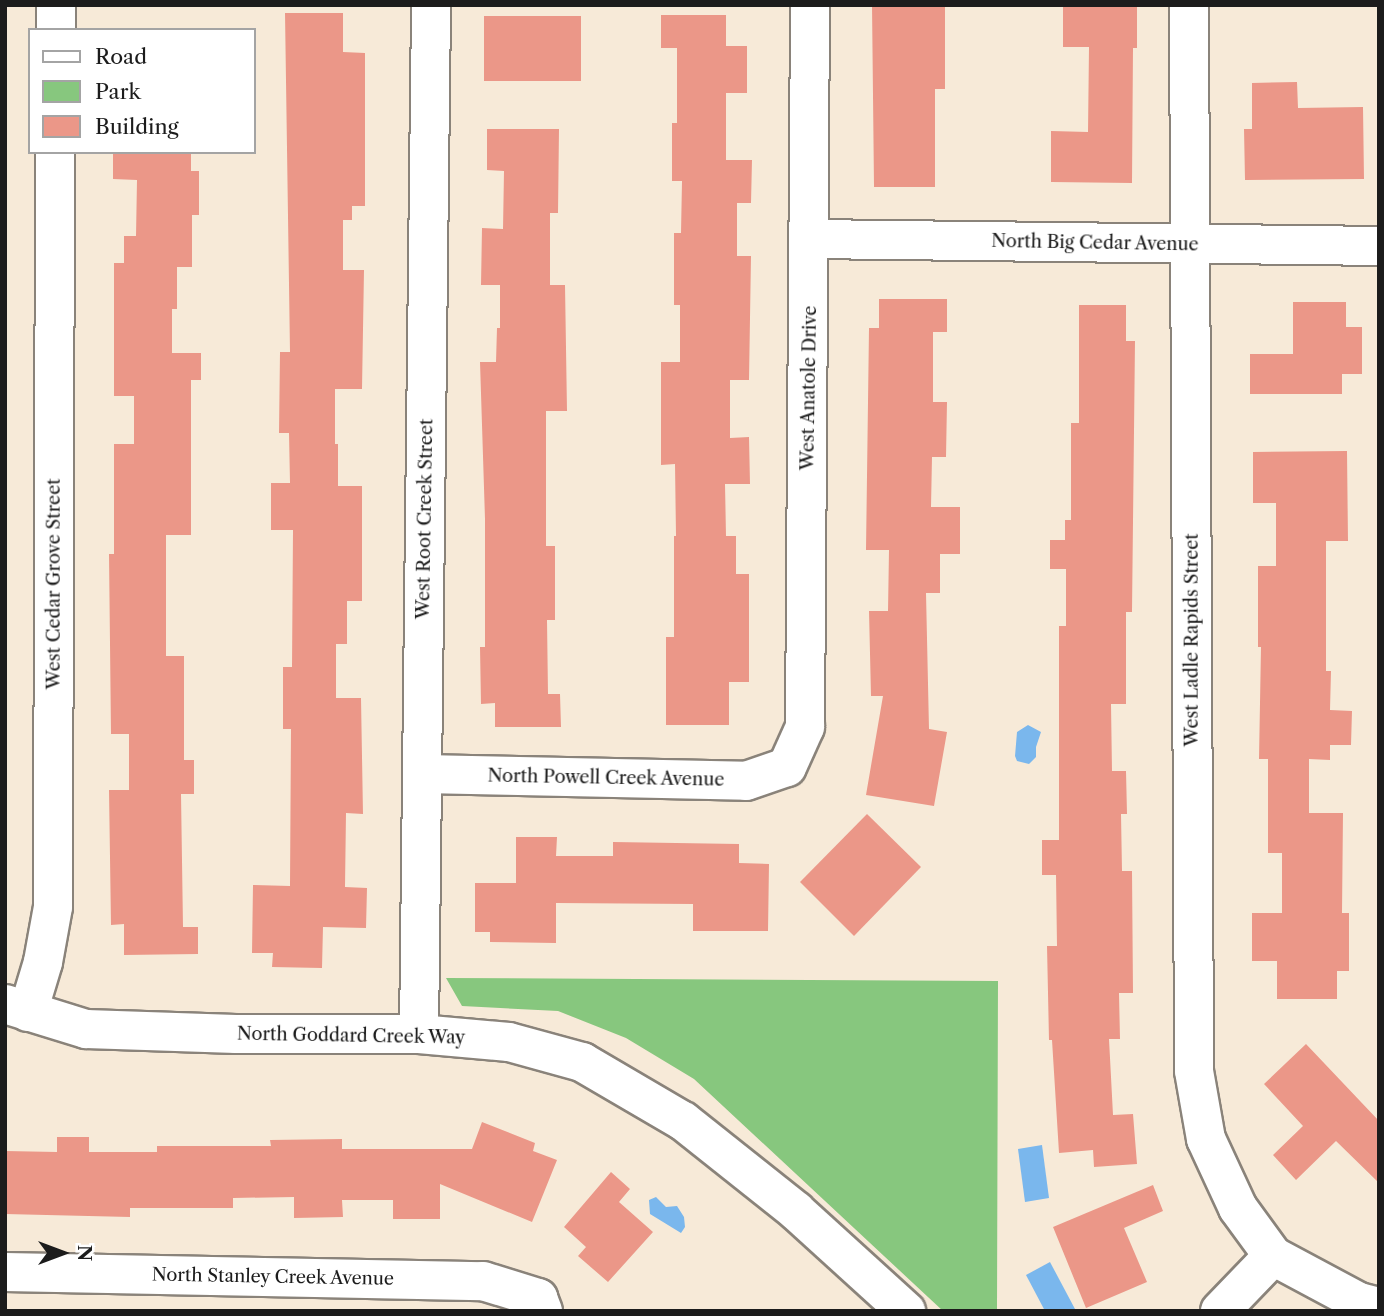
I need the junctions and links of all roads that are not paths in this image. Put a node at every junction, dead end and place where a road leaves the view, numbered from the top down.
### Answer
1 (56, 5) edge
2 (431, 5) edge
3 (810, 5) edge
4 (1189, 5) edge
5 (55, 28) edge
6 (55, 154) edge
7 (810, 239) junction
8 (1191, 245) junction
9 (1379, 246) edge
10 (787, 767) joint
11 (423, 774) junction
12 (16, 1008) edge
13 (419, 1034) junction
14 (1273, 1256) junction
15 (5, 1272) edge
16 (540, 1305) edge
17 (1379, 1307) edge
18 (906, 1311) edge
19 (1220, 1311) edge

1 - 5 street
2 - 11 street, West Root Creek Street
3 - 7 street, West Anatole Drive
4 - 8 street, West Ladle Rapids Street
6 - 12 street, West Cedar Grove Street
7 - 8 street, North Big Cedar Avenue
7 - 10 street, West Anatole Drive
8 - 9 street, North Big Cedar Avenue
8 - 14 street, West Ladle Rapids Street
10 - 11 street, North Powell Creek Avenue
11 - 13 street, West Root Creek Street
12 - 13 street, North Goddard Creek Way
13 - 18 street, North Goddard Creek Way
14 - 17 street
14 - 19 street
15 - 16 street, North Stanley Creek Avenue

